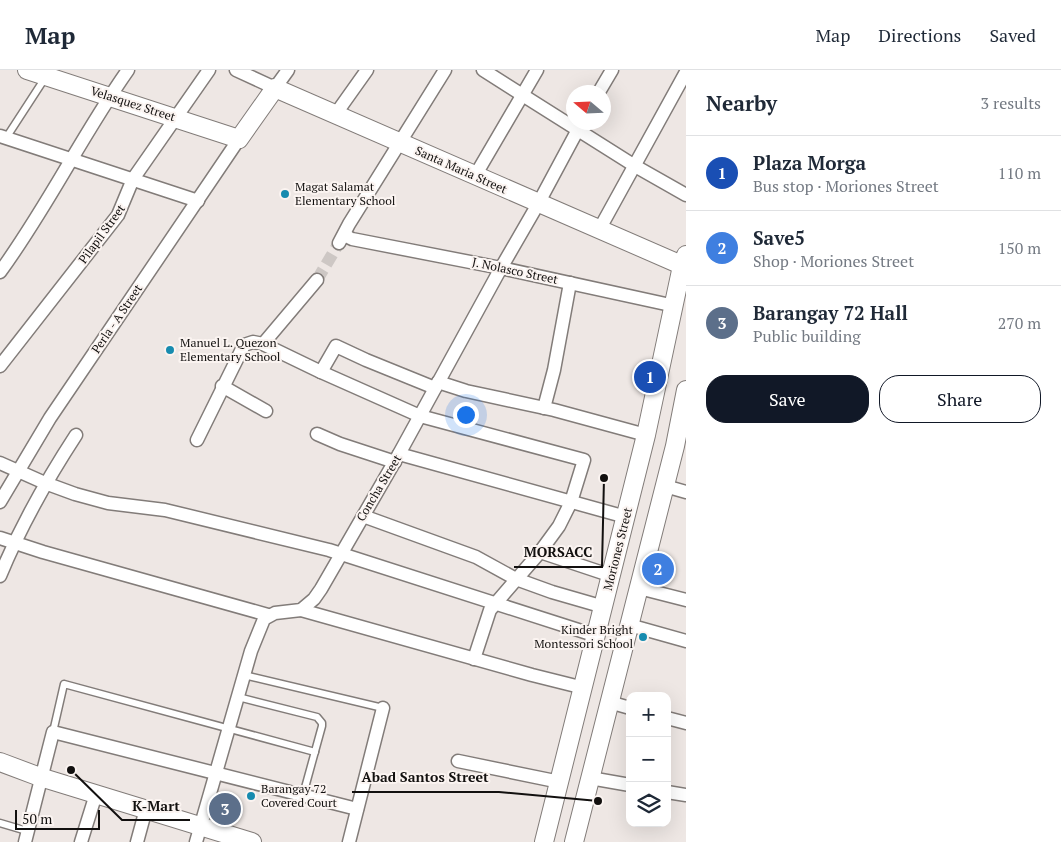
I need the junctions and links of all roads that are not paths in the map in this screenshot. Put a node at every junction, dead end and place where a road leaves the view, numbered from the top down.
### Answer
1 (27, 70) edge
2 (128, 70) edge
3 (209, 70) edge
4 (236, 70) edge
5 (288, 70) edge
6 (368, 70) edge
7 (444, 70) edge
8 (482, 70) edge
9 (537, 70) edge
10 (612, 70) edge
11 (686, 72) edge
12 (48, 73) edge
13 (603, 85) edge
14 (275, 88) junction
15 (523, 96) junction
16 (109, 97) junction
17 (335, 115) junction
18 (175, 118) junction
19 (566, 119) edge
20 (578, 130) edge
21 (586, 130) edge
22 (3, 137) edge
23 (239, 139) junction
24 (399, 143) junction
25 (71, 159) junction
26 (635, 166) junction
27 (475, 176) junction
28 (133, 179) junction
29 (686, 195) edge
30 (198, 200) junction
31 (538, 204) junction
32 (599, 230) junction
33 (685, 263) edge
34 (501, 268) junction
35 (0, 272) edge
36 (317, 280) tunnel mouth
37 (570, 283) junction
38 (680, 307) edge
39 (263, 344) junction
40 (0, 366) edge
41 (321, 372) junction
42 (437, 385) junction
43 (222, 386) junction
44 (686, 390) edge
45 (544, 408) junction
46 (266, 410) dead end
47 (420, 416) junction
48 (317, 434) dead end
49 (76, 435) dead end
50 (646, 435) junction
51 (196, 440) dead end
52 (680, 447) edge
53 (397, 458) junction
54 (0, 463) edge
55 (18, 470) junction
56 (45, 483) junction
57 (665, 486) junction
58 (686, 492) edge
59 (0, 502) edge
60 (571, 502) junction
61 (363, 516) junction
62 (626, 518) junction
63 (0, 538) edge
64 (14, 542) junction
65 (540, 552) junction
66 (340, 554) junction
67 (0, 576) edge
68 (612, 576) junction
69 (516, 579) junction
70 (639, 588) junction
71 (686, 600) edge
72 (497, 604) junction
73 (604, 606) junction
74 (301, 610) junction
75 (268, 615) junction
76 (629, 625) junction
77 (597, 636) junction
78 (686, 641) edge
79 (474, 659) junction
80 (244, 674) junction
81 (584, 688) junction
82 (238, 697) junction
83 (609, 702) junction
84 (626, 707) edge
85 (383, 708) joint
86 (671, 719) edge
87 (686, 723) edge
88 (229, 728) junction
89 (53, 732) junction
90 (315, 752) junction
91 (458, 761) dead end
92 (0, 762) edge
93 (216, 773) junction
94 (40, 777) junction
95 (590, 778) junction
96 (560, 782) junction
97 (626, 784) edge
98 (671, 793) edge
99 (96, 794) junction
100 (303, 795) junction
101 (686, 795) edge
102 (146, 809) junction
103 (357, 809) junction
104 (0, 823) edge
105 (198, 834) edge
106 (26, 837) edge
107 (81, 842) edge
108 (137, 842) edge
109 (252, 842) edge
110 (349, 842) edge
111 (544, 842) edge
112 (574, 842) edge

1 - 12 main road, Velasquez Street
2 - 16 street
3 - 18 street, Pilapil Street
4 - 14 street, Santa Maria Street
5 - 14 street
6 - 17 street
7 - 24 street
8 - 15 street
9 - 15 street
10 - 13 street
11 - 26 street
12 - 16 main road, Velasquez Street
12 - 22 lane
14 - 17 main road, Santa Maria Street
14 - 23 main road
15 - 19 street
15 - 27 street
16 - 18 main road, Velasquez Street
16 - 25 street
17 - 24 main road, Santa Maria Street
18 - 23 main road, Velasquez Street
18 - 28 street, Pilapil Street
20 - 31 street, Concha Street
21 - 26 street
22 - 25 street
23 - 30 street, Perla - A Street
24 - 27 main road, Santa Maria Street
24 - 34 street, J. Nolasco Street
25 - 28 street
25 - 35 street
26 - 29 street
26 - 32 street
27 - 31 main road, Santa Maria Street
28 - 30 street
28 - 40 street, Pilapil Street
30 - 55 street, Perla - A Street
31 - 32 main road, Santa Maria Street
31 - 34 street, Concha Street
32 - 33 main road, Santa Maria Street
33 - 38 main road, Moriones Street
34 - 37 street, J. Nolasco Street
34 - 42 street, Concha Street
36 - 39 street
37 - 38 street, J. Nolasco Street
37 - 45 street
38 - 50 main road, Moriones Street
39 - 41 street
39 - 43 street
41 - 42 street
41 - 47 street
42 - 45 street
42 - 47 street, Concha Street
43 - 46 street
43 - 51 street
44 - 52 main road
45 - 50 street
47 - 53 street, Concha Street
47 - 60 street
48 - 53 street
49 - 56 street
50 - 62 main road, Moriones Street
52 - 57 main road
53 - 60 street
53 - 61 street, Concha Street
54 - 55 street
55 - 56 street
55 - 59 street, Perla - A Street
56 - 64 street
56 - 66 street
57 - 58 street
57 - 70 main road
60 - 62 street
60 - 65 street
61 - 66 street, Concha Street
61 - 69 street
62 - 68 main road, Moriones Street
63 - 64 street
64 - 67 street
64 - 75 street
65 - 68 street
65 - 69 street
66 - 72 street
66 - 74 street, Concha Street
68 - 73 main road, Moriones Street
69 - 72 street
69 - 73 street
70 - 71 street
70 - 76 main road
72 - 77 street
72 - 79 street
73 - 77 main road, Moriones Street
74 - 75 street
74 - 79 street
75 - 80 street
76 - 78 street
76 - 83 main road
77 - 81 main road, Moriones Street
79 - 81 street
80 - 82 street
80 - 85 lane
81 - 96 main road, Moriones Street
82 - 88 street
82 - 90 lane
83 - 84 street
83 - 95 main road
85 - 103 street
86 - 87 street
88 - 89 lane
88 - 90 lane
88 - 93 street
89 - 93 street
89 - 94 street
90 - 100 lane
91 - 96 street
92 - 94 main road
93 - 100 street
93 - 105 street
94 - 99 main road
94 - 106 street
95 - 97 street
95 - 112 main road
96 - 111 main road, Moriones Street
98 - 101 street
99 - 102 main road
99 - 107 street
100 - 103 street
102 - 105 main road
102 - 108 street
103 - 110 street
104 - 106 lane
105 - 109 main road

